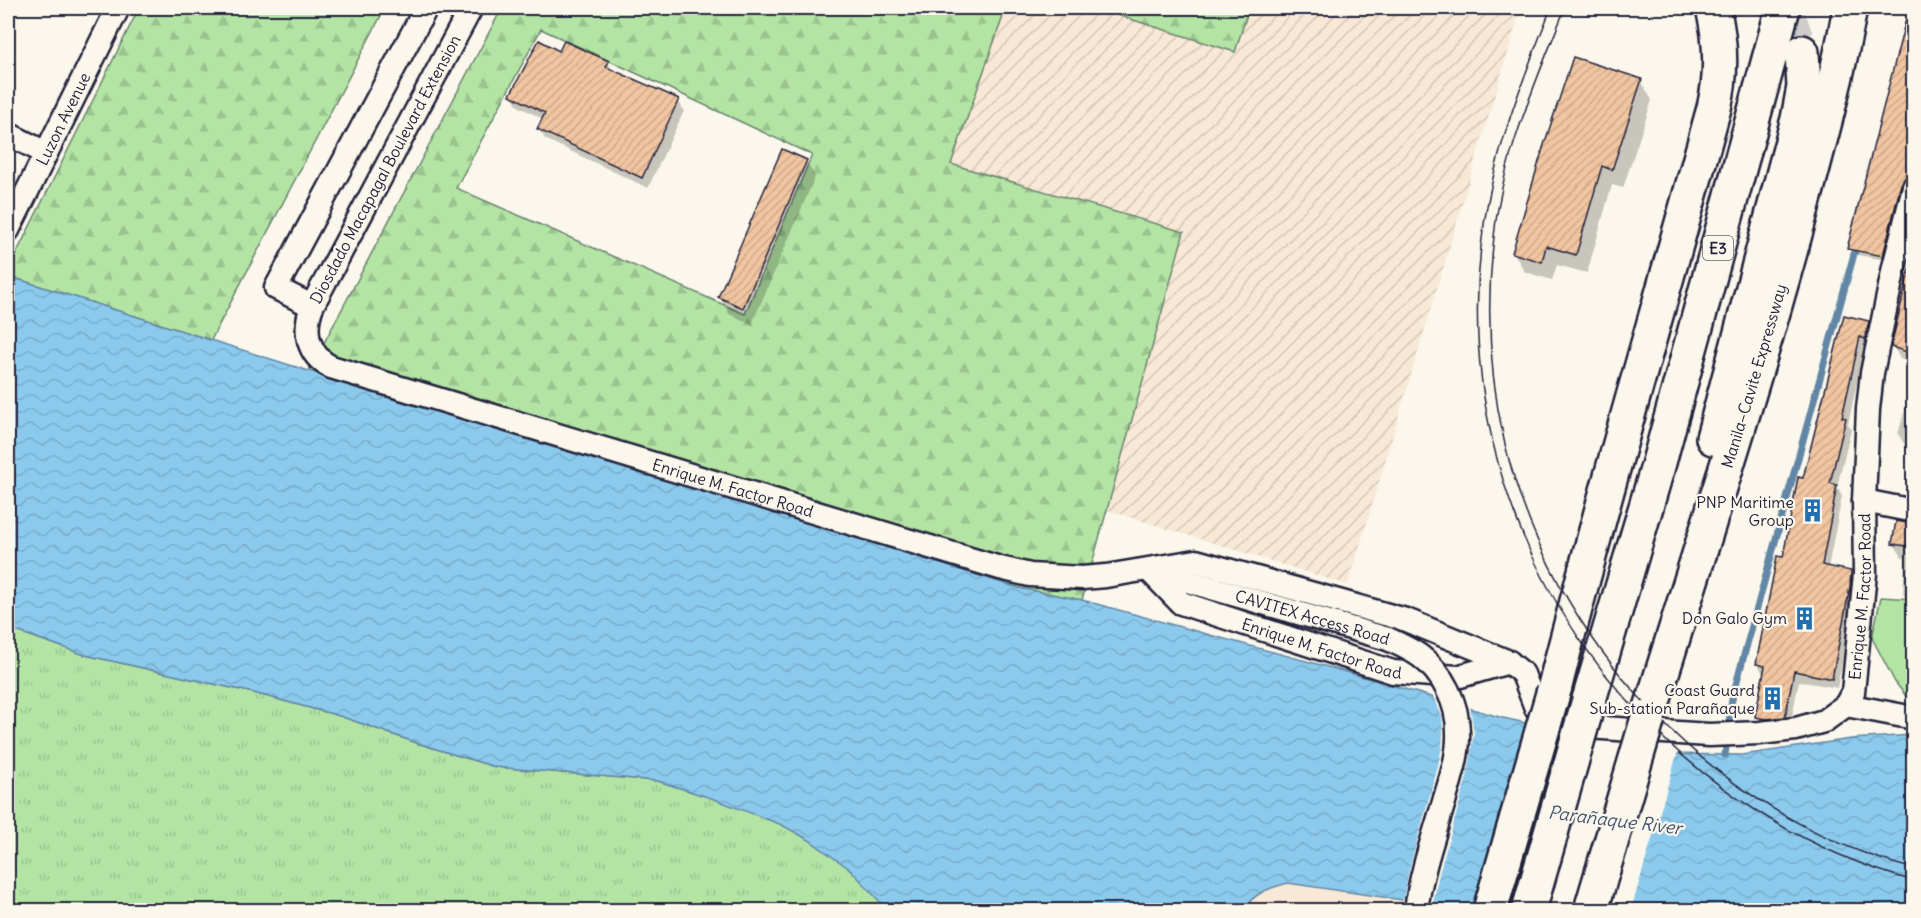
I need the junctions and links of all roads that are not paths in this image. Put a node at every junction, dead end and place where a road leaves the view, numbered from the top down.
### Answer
1 (117, 8) edge
2 (426, 8) edge
3 (471, 8) edge
4 (1713, 8) edge
5 (1850, 8) edge
6 (1780, 19) edge
7 (1802, 52) tunnel mouth
8 (8, 134) edge
9 (46, 153) junction
10 (1914, 186) edge
11 (8, 230) edge
12 (312, 306) junction
13 (323, 363) joint
14 (1864, 501) junction
15 (1914, 511) edge
16 (1149, 570) junction
17 (1509, 662) junction
18 (1846, 705) junction
19 (1648, 718) junction
20 (1914, 718) edge
21 (1416, 910) edge
22 (1490, 910) edge
23 (1529, 910) edge
24 (1591, 910) edge

1 - 9 street, Luzon Avenue
2 - 12 street
3 - 12 street, Diosdado Macapagal Boulevard Extension
4 - 22 highway, bridge
5 - 19 highway, Manila–Cavite Expressway
6 - 23 highway, E3, bridge
7 - 19 highway
8 - 9 street
9 - 11 street, Luzon Avenue
10 - 14 street, Enrique M. Factor Road
12 - 13 street, Diosdado Macapagal Boulevard Extension
13 - 16 street, Enrique M. Factor Road
14 - 15 street
14 - 18 street, Enrique M. Factor Road
16 - 17 street, Enrique M. Factor Road
16 - 17 street, Enrique M. Factor Road
16 - 21 street, CAVITEX Access Road, bridge
17 - 18 street, Enrique M. Factor Road
18 - 20 street
19 - 24 highway, Manila–Cavite Expressway, bridge

